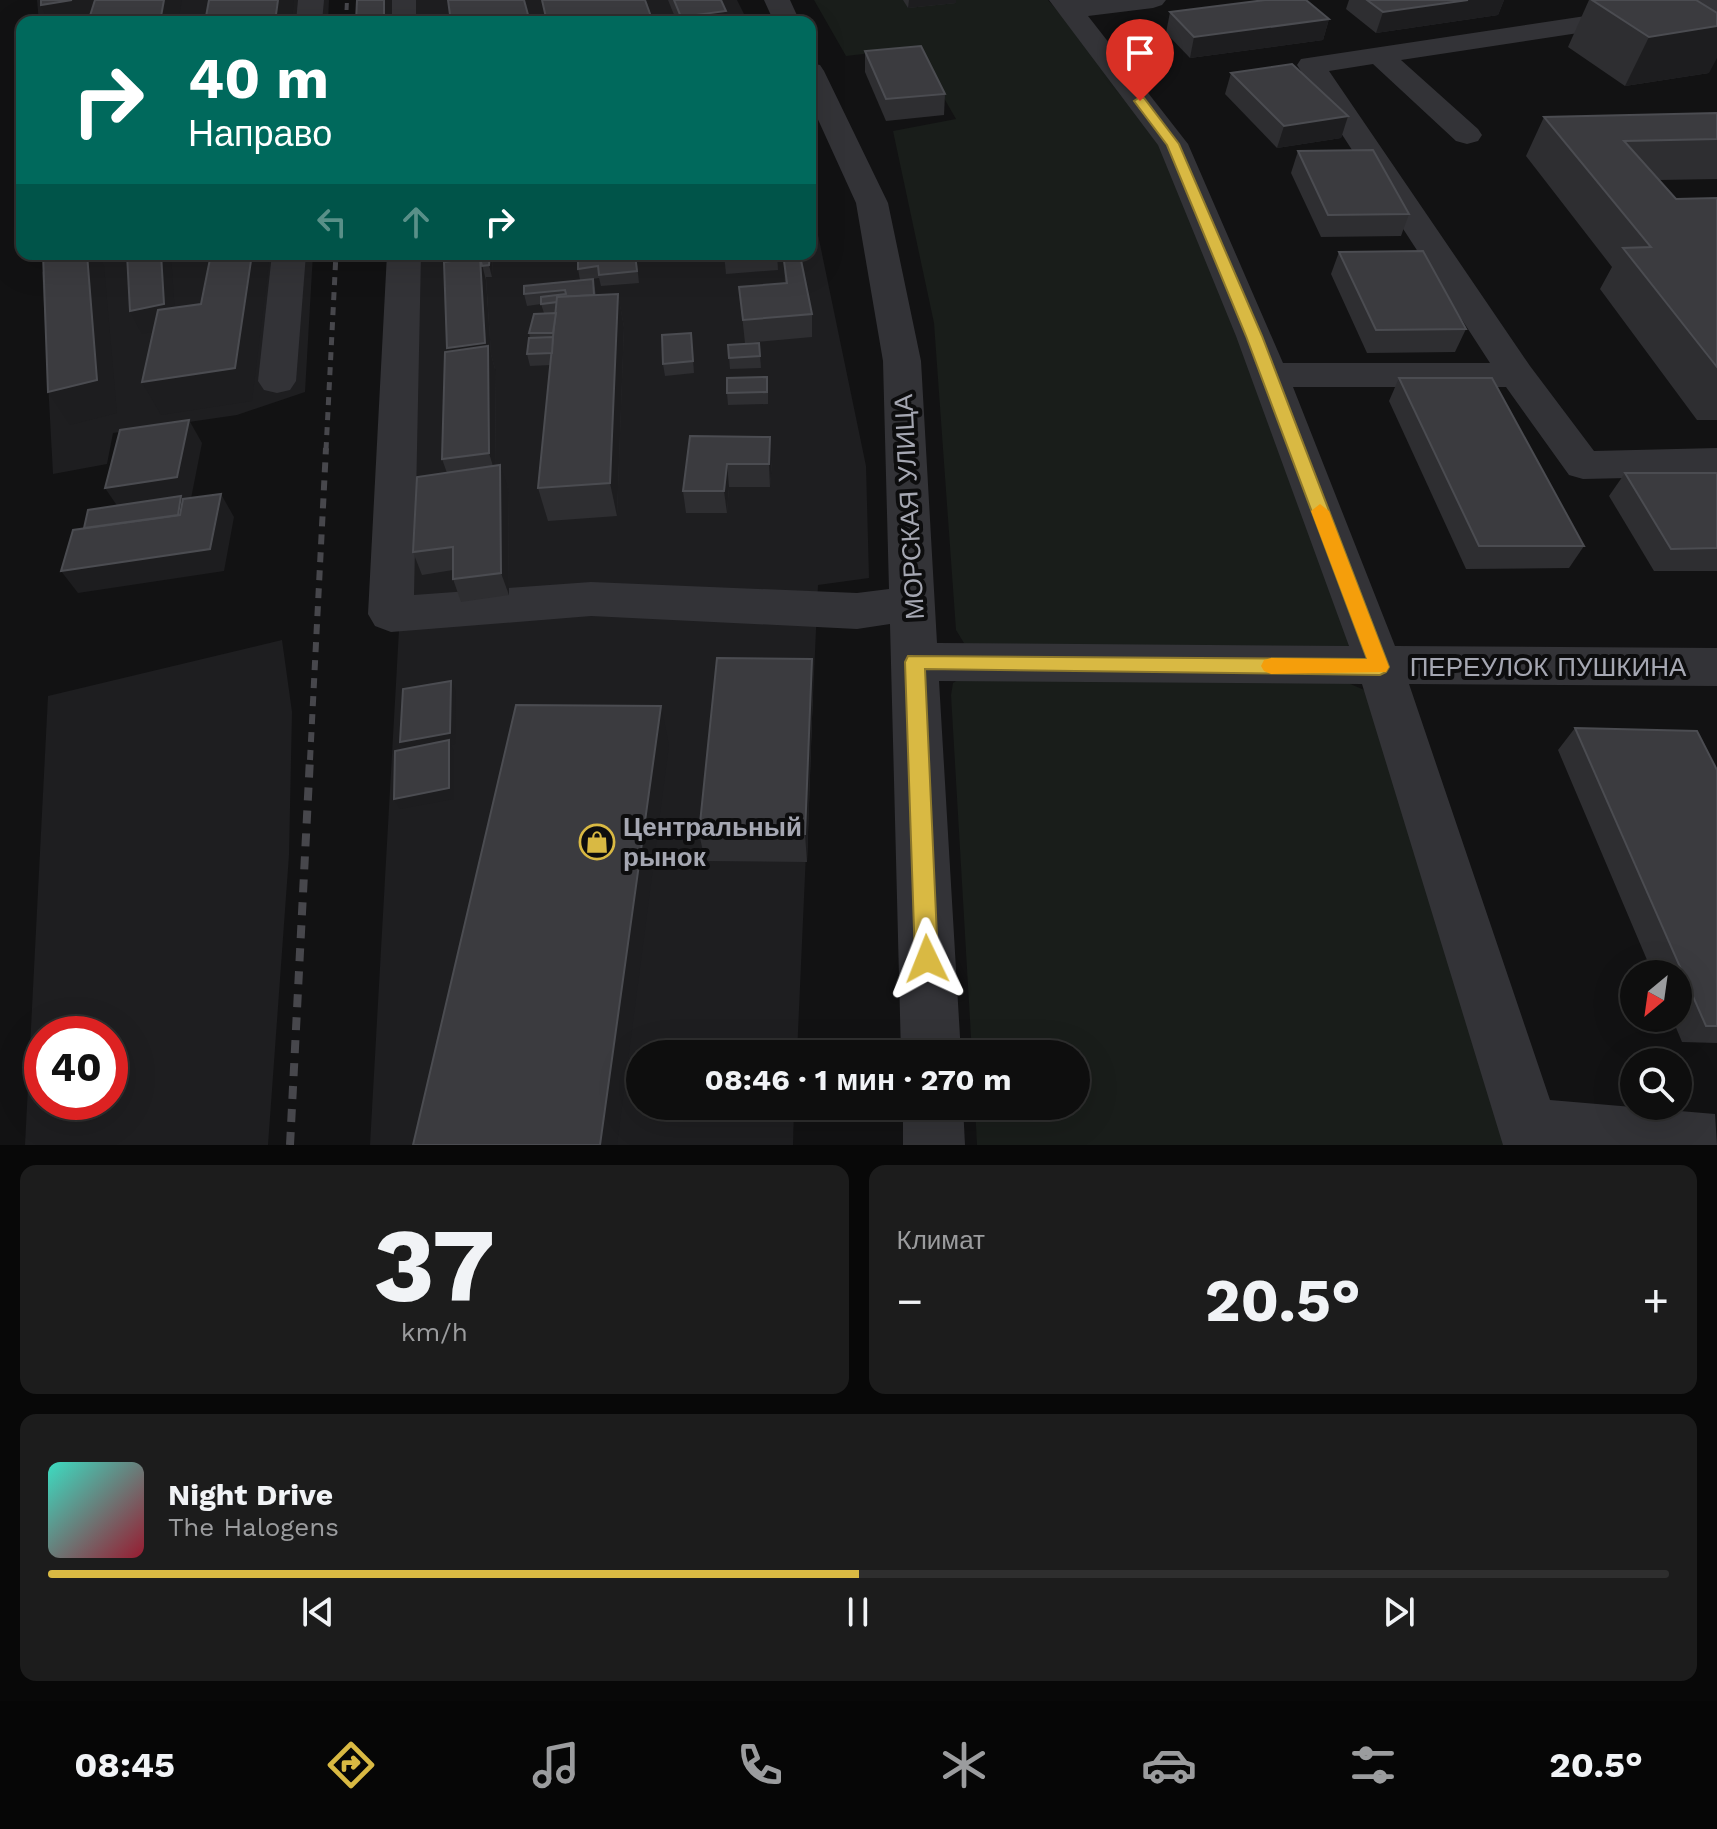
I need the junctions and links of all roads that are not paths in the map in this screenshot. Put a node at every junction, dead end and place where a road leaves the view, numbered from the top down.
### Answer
1 (1153, 0) edge
2 (1066, 5) edge
3 (1541, 6) dead end
4 (1712, 18) edge
5 (1573, 26) junction
6 (1379, 55) junction
7 (816, 84) edge
8 (1467, 135) dead end
9 (288, 260) edge
10 (404, 260) edge
11 (1268, 375) junction
12 (1517, 375) junction
13 (277, 381) dead end
14 (1717, 462) edge
15 (913, 603) junction
16 (915, 662) junction
17 (1380, 667) junction
18 (1714, 673) edge
19 (930, 1040) edge
20 (933, 1120) edge
21 (1532, 1137) edge
22 (934, 1145) edge
23 (1715, 1145) edge

1 - 2 street
2 - 11 street
3 - 5 street
4 - 5 street
5 - 6 street
6 - 8 street
6 - 12 street
7 - 15 street, МОРСКАЯ УЛИЦА
9 - 13 street
10 - 15 street
11 - 12 street
11 - 17 street
12 - 14 street
15 - 16 street, МОРСКАЯ УЛИЦА
16 - 17 street, ПЕРЕУЛОК ПУШКИНА
16 - 19 street, МОРСКАЯ УЛИЦА
17 - 18 street, ПЕРЕУЛОК ПУШКИНА
17 - 21 street
20 - 22 street
21 - 23 street

